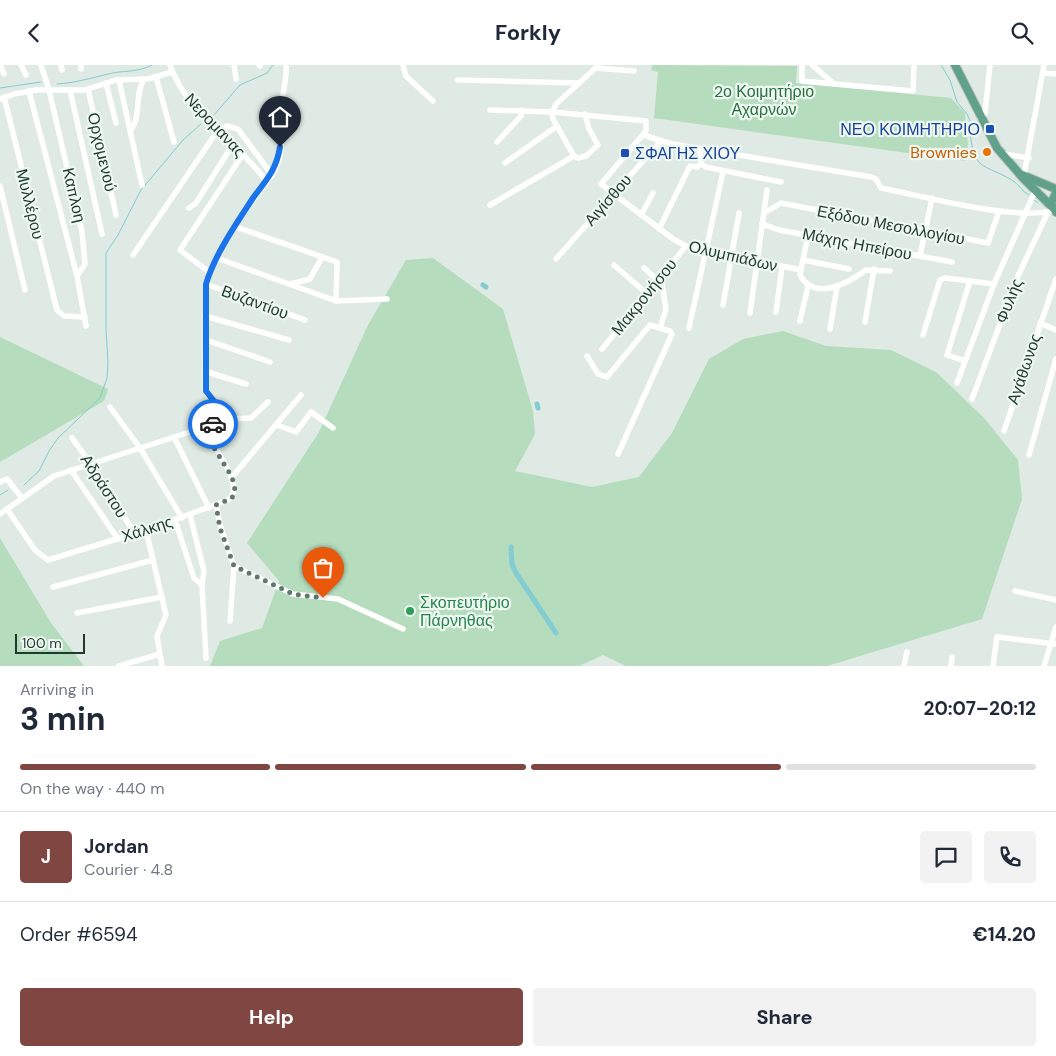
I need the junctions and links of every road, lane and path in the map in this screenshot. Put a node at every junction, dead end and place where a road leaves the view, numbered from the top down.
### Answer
1 (0, 65) edge
2 (21, 65) edge
3 (41, 65) edge
4 (170, 65) edge
5 (234, 65) edge
6 (286, 65) edge
7 (403, 65) edge
8 (802, 65) edge
9 (812, 65) edge
10 (914, 65) edge
11 (955, 65) edge
12 (990, 65) edge
13 (1044, 65) edge
14 (597, 66) edge
15 (634, 71) dead end
16 (172, 72) junction
17 (1043, 73) junction
18 (4, 74) dead end
19 (1056, 74) edge
20 (26, 75) dead end
21 (156, 77) junction
22 (144, 79) junction
23 (236, 79) dead end
24 (119, 80) junction
25 (458, 80) dead end
26 (106, 83) junction
27 (579, 83) junction
28 (834, 84) junction
29 (88, 89) junction
30 (49, 90) junction
31 (70, 90) junction
32 (29, 91) junction
33 (2, 98) edge
34 (433, 101) dead end
35 (490, 110) dead end
36 (522, 110) junction
37 (552, 111) junction
38 (585, 114) junction
39 (980, 118) junction
40 (116, 123) dead end
41 (557, 127) junction
42 (218, 130) junction
43 (130, 131) junction
44 (643, 135) junction
45 (497, 142) dead end
46 (660, 142) junction
47 (174, 143) dead end
48 (233, 144) junction
49 (700, 149) junction
50 (243, 154) junction
51 (574, 156) junction
52 (1003, 156) junction
53 (1028, 157) junction
54 (505, 163) dead end
55 (701, 164) junction
56 (723, 172) junction
57 (1021, 174) junction
58 (272, 175) junction
59 (265, 182) junction
60 (781, 182) dead end
61 (142, 185) dead end
62 (0, 186) edge
63 (1056, 189) edge
64 (767, 191) dead end
65 (1035, 191) junction
66 (654, 193) dead end
67 (1056, 193) edge
68 (613, 195) junction
69 (932, 198) junction
70 (490, 205) dead end
71 (189, 208) dead end
72 (1052, 210) edge
73 (999, 211) junction
74 (739, 213) dead end
75 (764, 213) junction
76 (1024, 214) junction
77 (116, 215) dead end
78 (641, 215) junction
79 (762, 224) junction
80 (236, 227) junction
81 (659, 229) junction
82 (925, 231) junction
83 (102, 234) dead end
84 (808, 235) junction
85 (686, 246) junction
86 (705, 250) junction
87 (731, 254) junction
88 (133, 255) dead end
89 (920, 256) junction
90 (322, 257) junction
91 (217, 258) junction
92 (556, 259) dead end
93 (803, 260) junction
94 (757, 261) junction
95 (952, 262) dead end
96 (614, 265) dead end
97 (782, 267) junction
98 (644, 269) dead end
99 (849, 269) dead end
100 (874, 269) junction
101 (801, 270) junction
102 (890, 271) dead end
103 (209, 272) junction
104 (77, 276) junction
105 (657, 279) junction
106 (1056, 279) edge
107 (970, 281) junction
108 (206, 284) junction
109 (290, 284) junction
110 (994, 284) junction
111 (808, 286) junction
112 (837, 287) junction
113 (25, 291) dead end
114 (646, 293) junction
115 (387, 299) dead end
116 (336, 301) junction
117 (723, 305) dead end
118 (776, 312) dead end
119 (750, 313) dead end
120 (205, 316) junction
121 (85, 317) junction
122 (305, 320) dead end
123 (800, 321) dead end
124 (865, 322) dead end
125 (1040, 323) junction
126 (86, 326) dead end
127 (660, 328) junction
128 (689, 328) dead end
129 (830, 329) dead end
130 (1056, 330) edge
131 (923, 335) dead end
132 (206, 339) junction
133 (289, 340) dead end
134 (602, 349) dead end
135 (587, 356) dead end
136 (1056, 359) edge
137 (965, 361) junction
138 (270, 362) dead end
139 (207, 372) junction
140 (957, 383) dead end
141 (246, 384) dead end
142 (301, 395) dead end
143 (972, 399) dead end
144 (268, 402) dead end
145 (110, 407) dead end
146 (224, 414) junction
147 (277, 425) junction
148 (202, 428) junction
149 (333, 428) dead end
150 (1004, 431) dead end
151 (174, 437) junction
152 (72, 438) dead end
153 (140, 448) junction
154 (618, 454) dead end
155 (1029, 455) dead end
156 (91, 464) junction
157 (71, 470) junction
158 (232, 477) junction
159 (0, 482) edge
160 (22, 498) junction
161 (216, 505) junction
162 (209, 508) junction
163 (7, 509) junction
164 (0, 514) edge
165 (190, 515) junction
166 (182, 518) junction
167 (175, 520) junction
168 (146, 530) junction
169 (135, 534) junction
170 (118, 539) junction
171 (153, 560) junction
172 (234, 566) junction
173 (202, 585) junction
174 (53, 587) dead end
175 (1015, 591) dead end
176 (162, 597) junction
177 (1056, 600) edge
178 (77, 613) dead end
179 (230, 621) dead end
180 (1056, 627) edge
181 (403, 629) dead end
182 (1053, 644) edge
183 (908, 652) dead end
184 (160, 655) junction
185 (952, 657) dead end
186 (206, 658) dead end
187 (119, 666) edge
188 (162, 666) edge
189 (904, 666) edge
190 (951, 666) edge
191 (993, 666) edge
192 (1044, 666) edge

1 - 18 street
2 - 20 street
3 - 30 street, Καπλοη
4 - 16 street, Νερομανας
5 - 23 street
6 - 58 street
7 - 34 street
8 - 28 street
9 - 28 street
10 - 28 street
11 - 39 main road
12 - 39 street
13 - 17 street
14 - 15 street
14 - 27 street
16 - 21 street
16 - 42 street, Νερομανας
17 - 19 street
17 - 53 street
21 - 22 street
21 - 47 street
22 - 24 street
22 - 43 street
24 - 26 street
24 - 43 street
25 - 27 street
26 - 29 street
26 - 40 street
27 - 37 street
29 - 31 street
29 - 77 street, Ορχομενού
30 - 31 street
30 - 32 street
30 - 104 street, Καπλοη
31 - 83 street
32 - 33 street
32 - 104 street
33 - 121 street, Μυλλέρου
35 - 36 street
36 - 37 street
36 - 45 street
37 - 38 street
37 - 41 street
38 - 44 street
38 - 51 street
39 - 52 main road
41 - 51 street
41 - 54 street
42 - 48 street, Νερομανας
42 - 58 street
42 - 88 street
43 - 61 street
44 - 46 street
44 - 68 street
46 - 49 street
46 - 68 street, Αιγίσθου
48 - 50 street, Νερομανας
48 - 71 street
49 - 55 street
49 - 69 street
50 - 59 street, Νερομανας
50 - 103 street
51 - 70 street
52 - 53 street
52 - 57 main road
53 - 57 street
55 - 56 street
55 - 81 street
56 - 60 street
56 - 86 street
57 - 63 main road
57 - 65 main road
58 - 59 street
59 - 80 street
62 - 113 street
64 - 75 street
65 - 72 main road
65 - 76 street
66 - 78 street
67 - 72 main road
68 - 78 street, Ολυμπιάδων
68 - 92 street, Αιγίσθου
69 - 73 street
69 - 82 street
72 - 76 street
72 - 143 street, Φυλής
73 - 76 street
73 - 82 street, Εξόδου Μεσολλογίου
74 - 87 street
75 - 79 street
75 - 82 street, Εξόδου Μεσολλογίου
76 - 110 street
78 - 81 street, Ολυμπιάδων
79 - 84 street, Μάχης Ηπείρου
79 - 94 street
80 - 90 street
80 - 91 street
81 - 85 street, Ολυμπιάδων
82 - 89 street
84 - 89 street, Μάχης Ηπείρου
84 - 93 street
85 - 86 street, Ολυμπιάδων
85 - 105 street, Μακρονήσου
86 - 87 street, Ολυμπιάδων
86 - 128 street
87 - 94 street, Ολυμπιάδων
87 - 117 street
89 - 95 street, Μάχης Ηπείρου
90 - 109 street
90 - 116 street
91 - 103 street
91 - 109 street
93 - 99 street
93 - 101 street
94 - 97 street, Ολυμπιάδων
94 - 119 street
96 - 114 street
97 - 101 street, Ολυμπιάδων
97 - 118 street
98 - 105 street
100 - 102 street
100 - 112 street
100 - 124 street
101 - 111 street
103 - 108 street
104 - 121 street, Καπλοη
105 - 114 street, Μακρονήσου
105 - 127 street
106 - 125 street, Αγάθωνος
107 - 110 street
107 - 131 street
107 - 137 street
108 - 120 street
108 - 122 street, Βυζαντίου
109 - 116 street
110 - 137 street
111 - 112 street
111 - 123 street
112 - 129 street
114 - 134 street, Μακρονήσου
115 - 116 street
120 - 132 street
120 - 133 street
121 - 126 street, Καπλοη
125 - 130 street
125 - 150 street, Αγάθωνος
127 - 135 street
127 - 154 street
132 - 138 street
132 - 139 street
136 - 155 street
137 - 140 street
139 - 141 street
139 - 146 street
142 - 147 street
144 - 146 street
145 - 153 street
146 - 148 street
147 - 149 street
147 - 158 street
148 - 151 street
148 - 158 street
151 - 153 street
151 - 162 street
152 - 156 street, Αδράστου
153 - 156 street
153 - 166 street
156 - 157 street
156 - 169 street, Αδράστου
157 - 160 street
157 - 170 street, Αδράστου
158 - 161 street, Χάλκης
159 - 160 street
160 - 163 street
161 - 162 street, Χάλκης
161 - 172 street
162 - 165 street, Χάλκης
163 - 164 street
163 - 170 street, Χάλκης
165 - 166 street, Χάλκης
165 - 173 street
166 - 167 street, Χάλκης
167 - 168 street, Χάλκης
167 - 173 street
168 - 169 street, Χάλκης
168 - 171 street
169 - 170 street, Χάλκης
171 - 174 street
171 - 176 street
172 - 179 street
172 - 181 street
173 - 186 street
175 - 177 street
176 - 178 street
176 - 184 street
180 - 182 street
182 - 191 street
182 - 192 street
183 - 189 street
184 - 187 street
184 - 188 street
185 - 190 street

